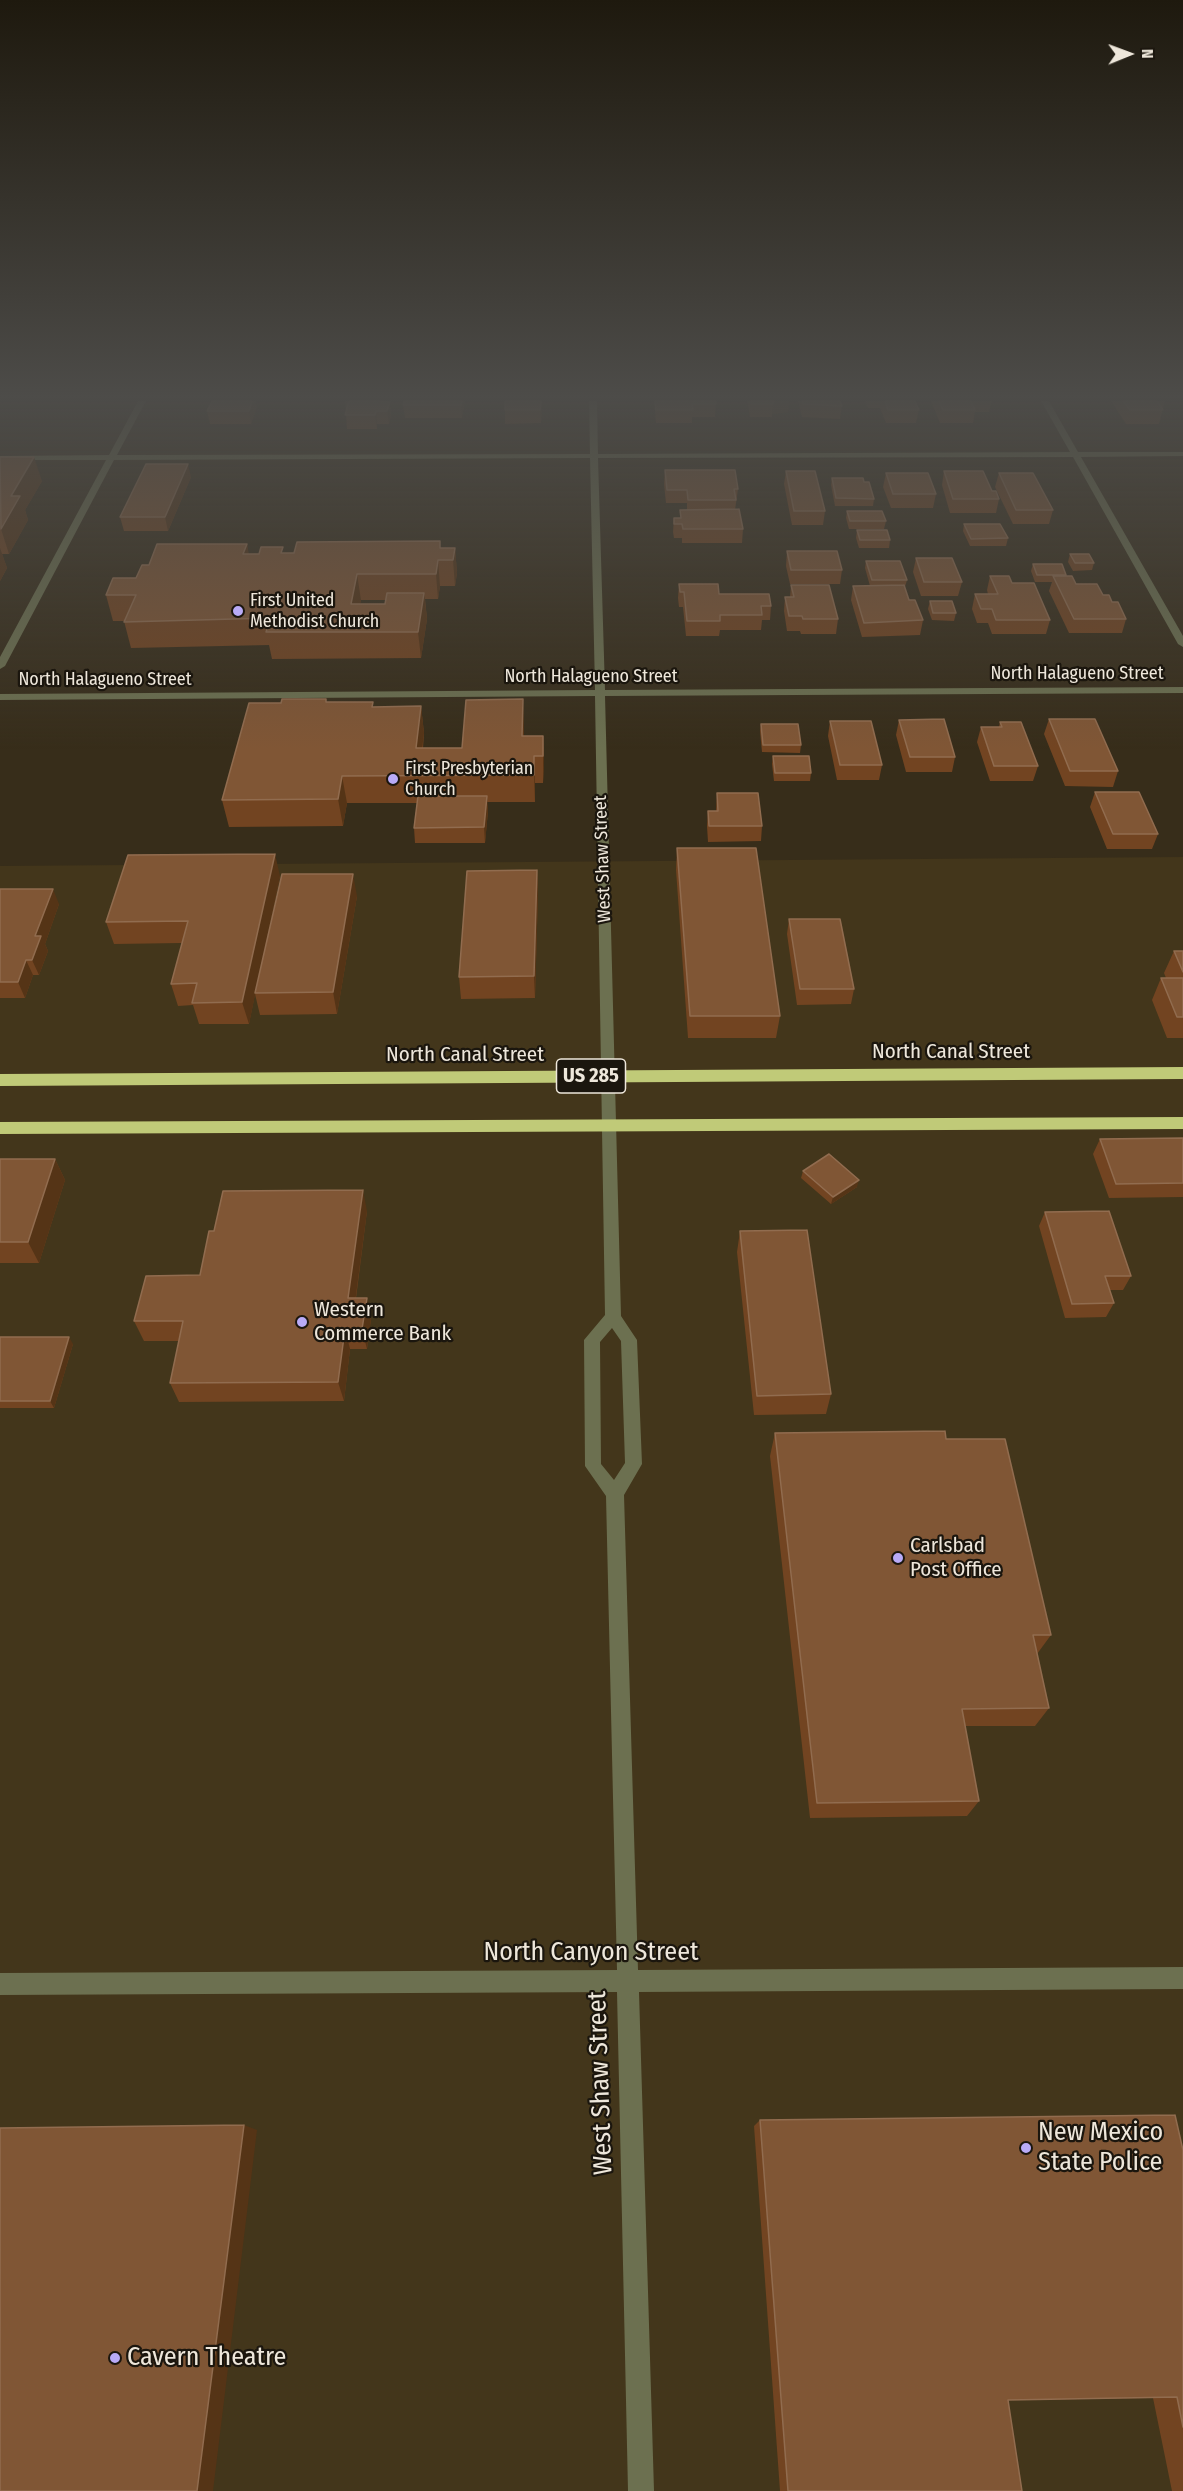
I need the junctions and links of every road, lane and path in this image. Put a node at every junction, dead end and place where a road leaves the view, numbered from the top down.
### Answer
1 (80, 517) edge
2 (596, 517) edge
3 (1112, 517) edge
4 (1183, 644) edge
5 (0, 666) edge
6 (1183, 690) edge
7 (599, 693) junction
8 (0, 697) edge
9 (1183, 1073) edge
10 (610, 1076) junction
11 (0, 1080) edge
12 (1183, 1123) edge
13 (609, 1125) junction
14 (0, 1128) edge
15 (613, 1317) junction
16 (615, 1494) junction
17 (1183, 1978) edge
18 (626, 1979) junction
19 (0, 1984) edge
20 (641, 2491) edge

1 - 5 street
2 - 7 street, West Shaw Street
3 - 4 street
6 - 7 street, North Halagueno Street
7 - 8 street, North Halagueno Street
7 - 10 street, West Shaw Street
9 - 10 highway, North Canal Street / US 285
10 - 11 highway, North Canal Street / US 285
10 - 13 street, West Shaw Street
12 - 13 highway
13 - 14 highway
13 - 15 street, West Shaw Street
15 - 16 street
15 - 16 street
16 - 18 street, West Shaw Street
17 - 18 street, North Canyon Street
18 - 19 street, North Canyon Street
18 - 20 street, West Shaw Street

